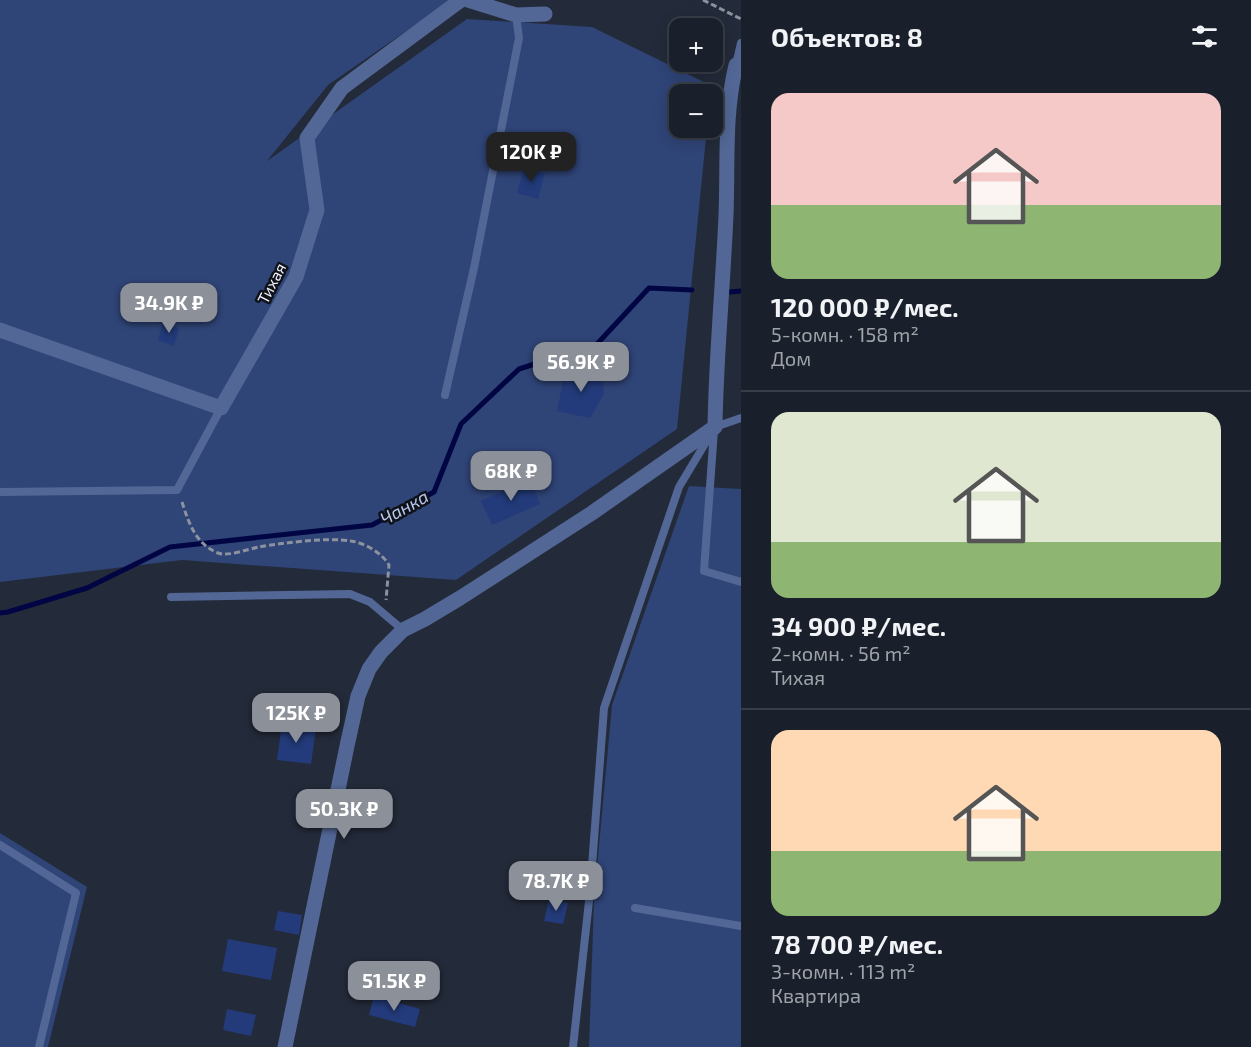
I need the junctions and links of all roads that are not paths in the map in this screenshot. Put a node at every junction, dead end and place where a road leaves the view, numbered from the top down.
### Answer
1 (461, 0) edge
2 (468, 0) edge
3 (516, 15) junction
4 (545, 15) dead end
5 (741, 43) edge
6 (736, 65) joint
7 (0, 330) edge
8 (445, 395) dead end
9 (221, 408) junction
10 (741, 418) edge
11 (715, 426) junction
12 (0, 492) edge
13 (741, 582) edge
14 (171, 597) dead end
15 (403, 630) junction
16 (0, 845) edge
17 (635, 908) dead end
18 (741, 926) edge
19 (39, 1047) edge
20 (285, 1047) edge
21 (573, 1047) edge

1 - 9 street, Тихая
2 - 3 street
3 - 4 street
3 - 8 lane
5 - 6 lane
6 - 11 street
7 - 9 street
9 - 12 lane
10 - 11 lane
11 - 13 lane
11 - 15 street
11 - 21 lane
14 - 15 lane
15 - 20 street
16 - 19 lane
17 - 18 lane

